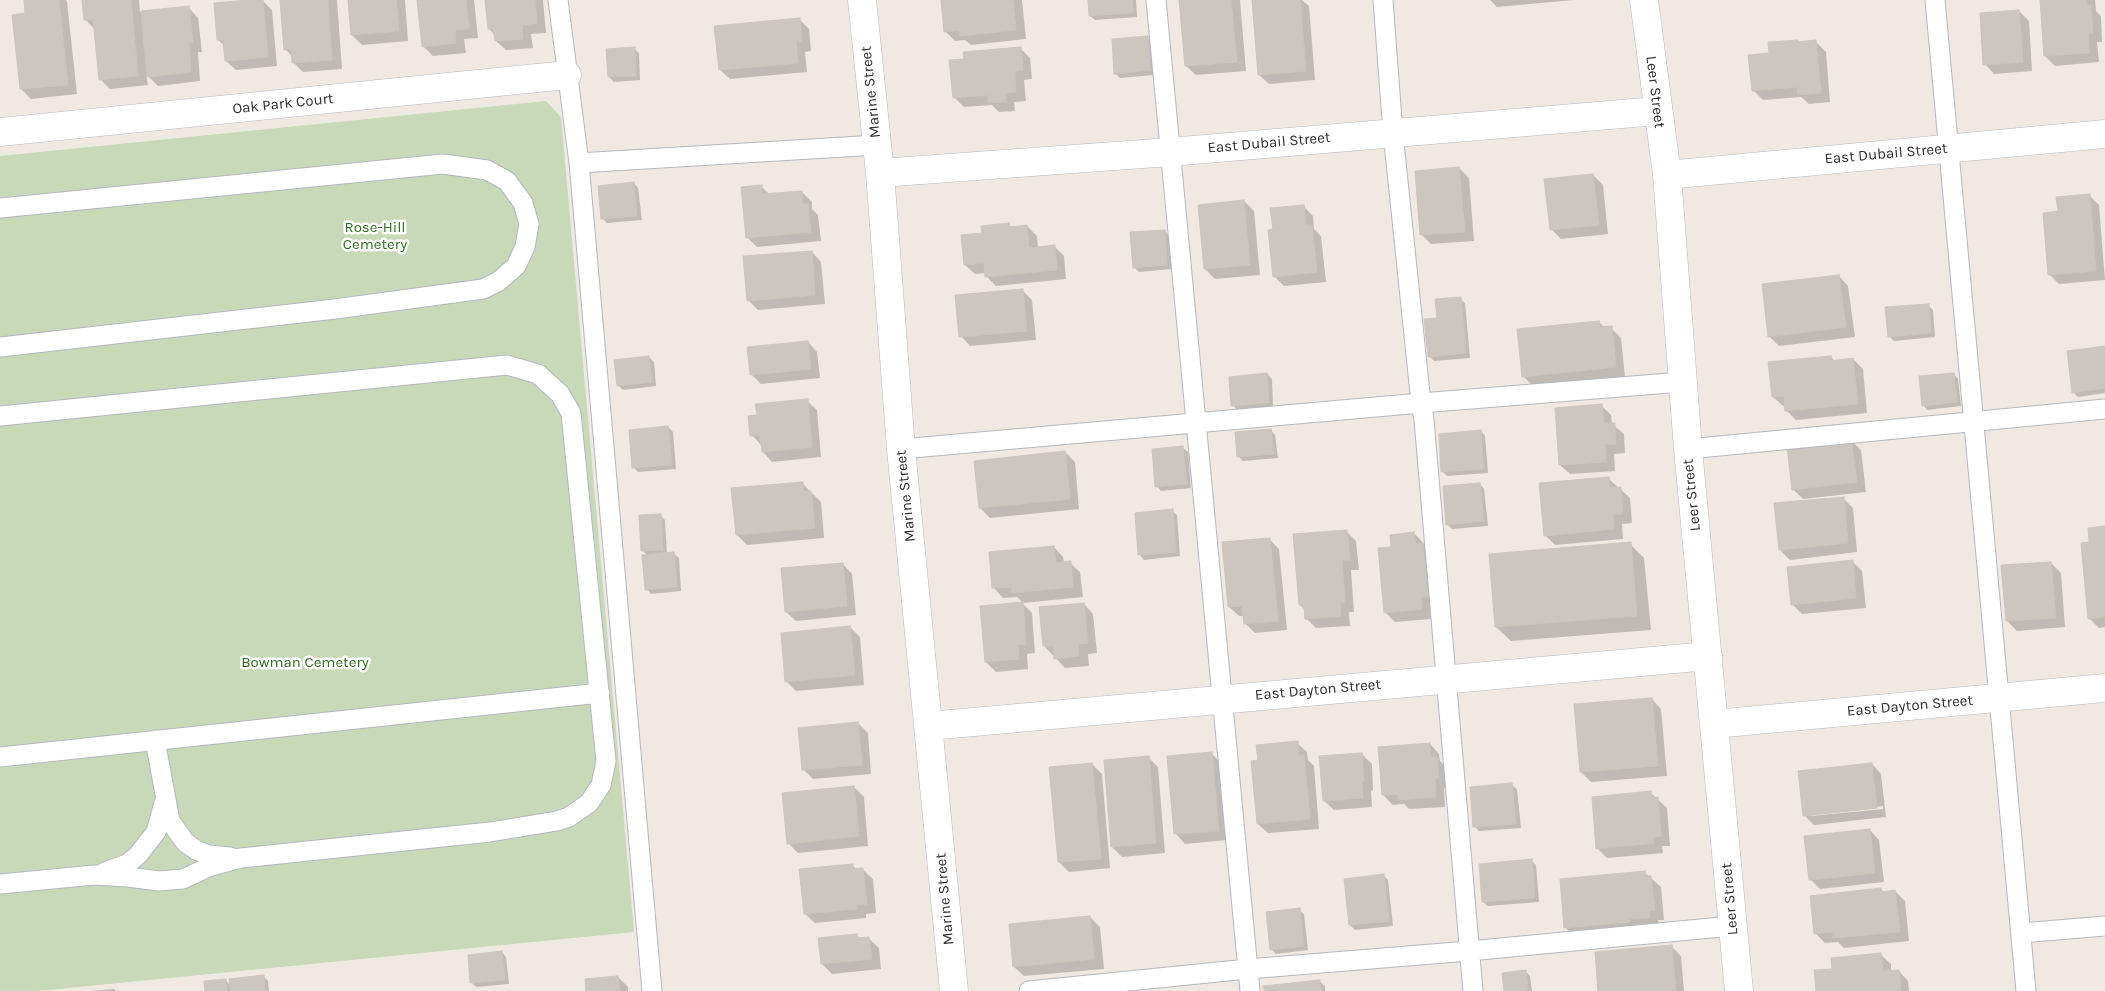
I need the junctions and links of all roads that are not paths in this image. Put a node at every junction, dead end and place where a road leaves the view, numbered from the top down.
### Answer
1 (558, 0) edge
2 (862, 0) edge
3 (1156, 0) edge
4 (1382, 0) edge
5 (1644, 0) edge
6 (1935, 0) edge
7 (567, 75) junction
8 (1657, 111) junction
9 (0, 132) edge
10 (1393, 133) junction
11 (2105, 134) edge
12 (877, 146) junction
13 (1949, 148) junction
14 (1170, 152) junction
15 (579, 163) junction
16 (880, 173) junction
17 (1667, 175) junction
18 (0, 208) edge
19 (0, 347) edge
20 (1682, 382) junction
21 (1421, 403) junction
22 (2105, 409) edge
23 (0, 416) edge
24 (1196, 422) junction
25 (1973, 422) junction
26 (1688, 449) junction
27 (901, 450) junction
28 (1708, 656) junction
29 (1446, 678) junction
30 (2105, 688) edge
31 (600, 693) junction
32 (1222, 698) junction
33 (1999, 698) junction
34 (1714, 724) junction
35 (929, 726) junction
36 (155, 740) junction
37 (0, 757) edge
38 (165, 799) junction
39 (241, 858) junction
40 (94, 875) junction
41 (0, 884) edge
42 (1732, 926) junction
43 (2105, 926) edge
44 (2021, 933) junction
45 (1469, 951) junction
46 (1248, 969) junction
47 (652, 991) edge
48 (954, 991) edge
49 (1029, 991) edge
50 (1250, 991) edge
51 (1473, 991) edge
52 (1739, 991) edge
53 (2026, 991) edge

1 - 7 lane
2 - 12 street, Marine Street
3 - 14 lane
4 - 10 lane
5 - 8 street, Leer Street
6 - 13 lane
7 - 9 street, Oak Park Court
7 - 15 lane
8 - 10 street, East Dubail Street
8 - 17 street, Leer Street
10 - 14 street, East Dubail Street
10 - 21 lane
11 - 13 street, East Dubail Street
12 - 15 lane
12 - 16 street, Marine Street
13 - 17 street, East Dubail Street
13 - 25 lane
14 - 16 street, East Dubail Street
14 - 24 lane
15 - 47 lane
16 - 27 street, Marine Street
17 - 20 street, Leer Street
18 - 19 lane
20 - 21 lane
20 - 26 street, Leer Street
21 - 24 lane
21 - 29 lane
22 - 25 lane
23 - 31 lane
24 - 27 lane
24 - 32 lane
25 - 26 lane
25 - 33 lane
26 - 28 street, Leer Street
27 - 35 street, Marine Street
28 - 29 street, East Dayton Street
28 - 34 street, Leer Street
29 - 32 street, East Dayton Street
29 - 45 lane
30 - 33 street, East Dayton Street
31 - 36 lane
31 - 39 lane
32 - 35 street, East Dayton Street
32 - 46 lane
33 - 34 street, East Dayton Street
33 - 44 lane
34 - 42 street, Leer Street
35 - 48 street, Marine Street
36 - 37 lane
36 - 38 lane
38 - 39 lane
38 - 40 lane
39 - 40 lane
40 - 41 lane
42 - 45 lane
42 - 52 street, Leer Street
43 - 44 lane
44 - 53 lane
45 - 46 lane
45 - 51 lane
46 - 49 lane
46 - 50 lane

